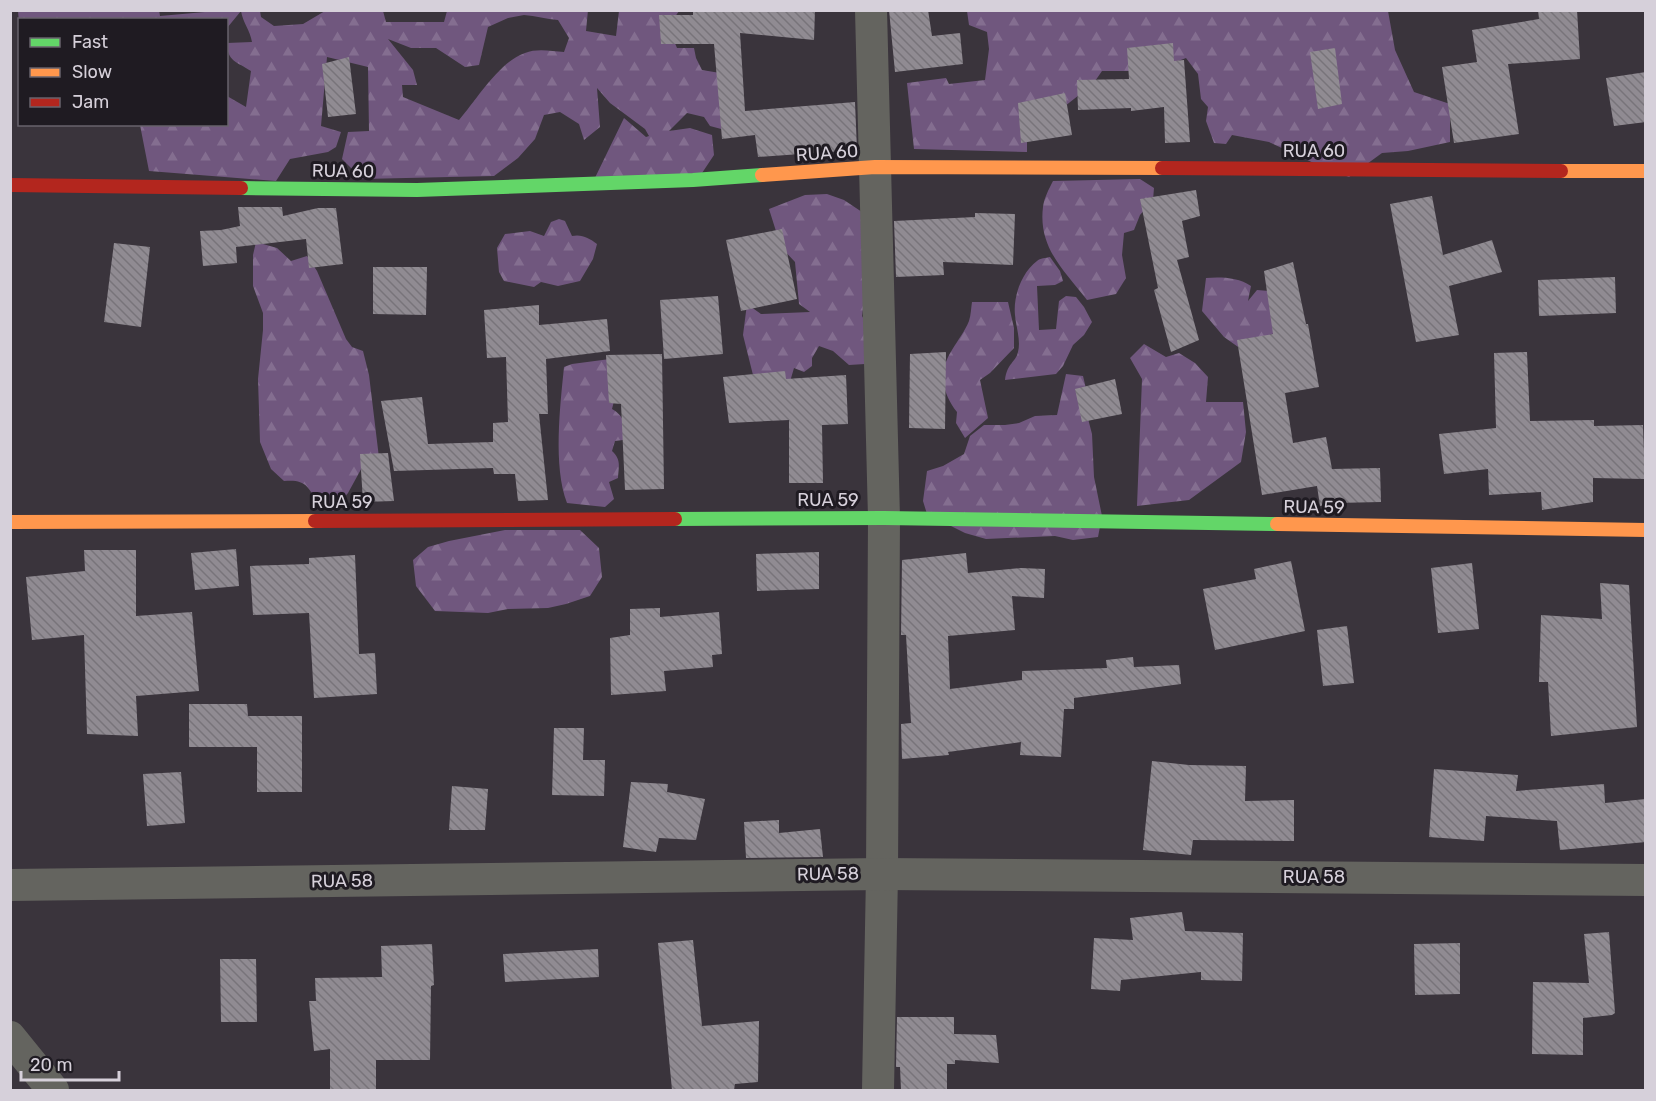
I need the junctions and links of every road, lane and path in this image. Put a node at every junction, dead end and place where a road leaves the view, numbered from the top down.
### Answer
1 (871, 10) edge
2 (875, 167) junction
3 (1646, 171) edge
4 (10, 185) edge
5 (884, 518) junction
6 (10, 522) edge
7 (1646, 530) edge
8 (882, 874) junction
9 (1646, 880) edge
10 (10, 885) edge
11 (10, 1037) edge
12 (53, 1090) edge
13 (878, 1090) edge

1 - 2 street
2 - 3 street, RUA 60
2 - 4 street, RUA 60
2 - 5 street
5 - 6 street, RUA 59
5 - 7 street, RUA 59
5 - 8 street
8 - 9 street, RUA 58
8 - 10 street, RUA 58
8 - 13 street
11 - 12 street

